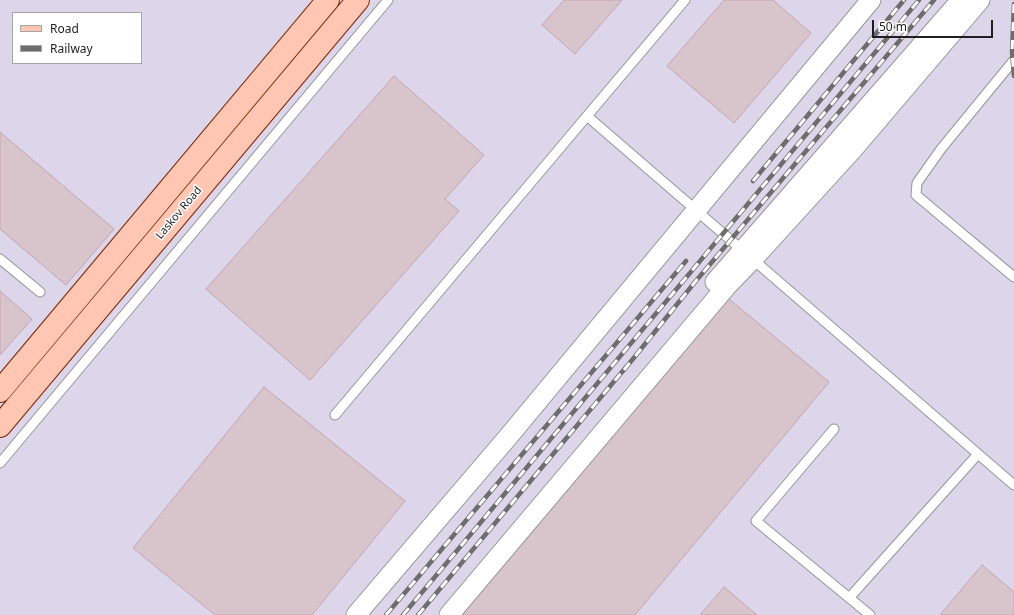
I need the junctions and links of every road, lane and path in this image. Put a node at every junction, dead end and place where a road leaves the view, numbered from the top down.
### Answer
1 (328, 0) edge
2 (358, 0) edge
3 (388, 0) edge
4 (685, 0) edge
5 (871, 0) edge
6 (961, 0) edge
7 (980, 0) edge
8 (1014, 60) edge
9 (587, 116) junction
10 (696, 210) junction
11 (747, 255) junction
12 (0, 259) edge
13 (1014, 277) edge
14 (40, 292) dead end
15 (0, 392) edge
16 (335, 415) dead end
17 (0, 426) edge
18 (834, 430) dead end
19 (978, 454) junction
20 (0, 463) edge
21 (1014, 485) edge
22 (850, 597) junction
23 (356, 615) edge
24 (439, 615) edge
25 (448, 615) edge
26 (870, 615) edge

1 - 15 street, Laskov Road
2 - 17 street, Laskov Road
3 - 20 lane
4 - 9 lane
5 - 10 street
6 - 11 street
7 - 11 street
8 - 13 lane
9 - 10 lane
9 - 16 lane
10 - 11 lane
10 - 23 street
11 - 19 lane
11 - 24 street
11 - 25 street
12 - 14 lane
18 - 22 lane
19 - 21 lane
19 - 22 lane
22 - 26 lane

